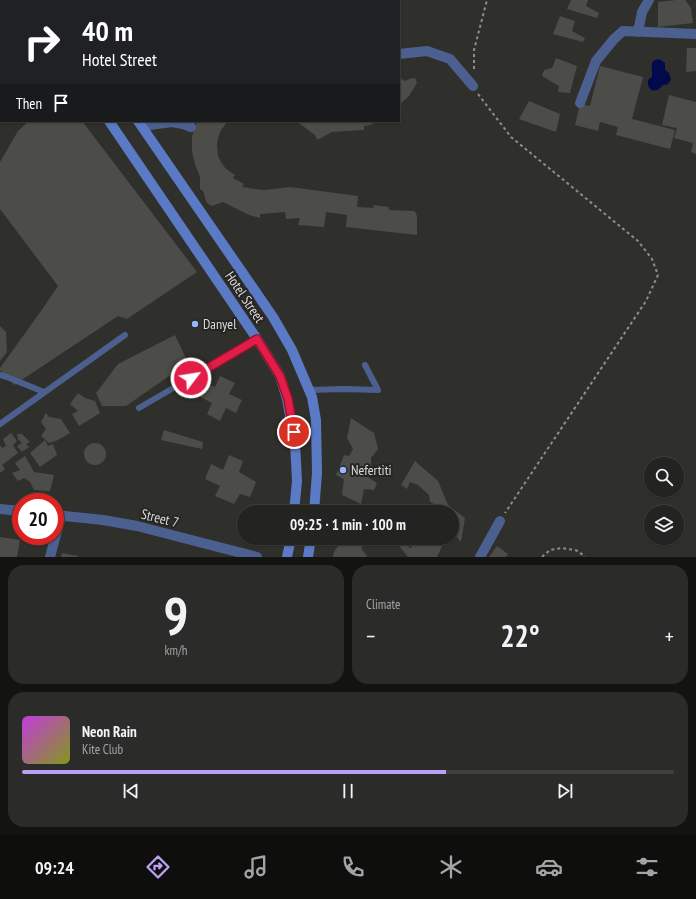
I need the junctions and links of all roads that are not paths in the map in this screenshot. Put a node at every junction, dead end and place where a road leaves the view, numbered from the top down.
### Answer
1 (649, 0) edge
2 (638, 32) junction
3 (696, 34) edge
4 (400, 54) edge
5 (473, 86) road end
6 (580, 104) dead end
7 (110, 122) edge
8 (140, 124) edge
9 (191, 127) dead end
10 (125, 335) dead end
11 (257, 339) junction
12 (366, 365) dead end
13 (0, 374) edge
14 (309, 390) junction
15 (44, 392) junction
16 (139, 408) dead end
17 (0, 415) edge
18 (1, 423) edge
19 (295, 505) edge
20 (315, 505) edge
21 (1, 509) edge
22 (12, 510) edge
23 (64, 516) edge
24 (500, 521) road end
25 (52, 545) edge
26 (290, 545) edge
27 (310, 545) edge
28 (50, 557) edge
29 (257, 557) edge
30 (287, 557) edge
31 (308, 557) edge
32 (480, 557) edge

1 - 2 street
2 - 3 street
2 - 6 street
4 - 5 street
7 - 11 street, Hotel Street
8 - 9 street
8 - 14 street, Hotel Street
10 - 15 lane
11 - 16 lane
11 - 19 street, Hotel Street
12 - 14 lane
13 - 15 lane
14 - 20 street, Hotel Street
15 - 18 lane
17 - 18 lane
21 - 22 street
23 - 29 street, Street 7
24 - 32 street
25 - 28 street
26 - 30 street
27 - 31 street

